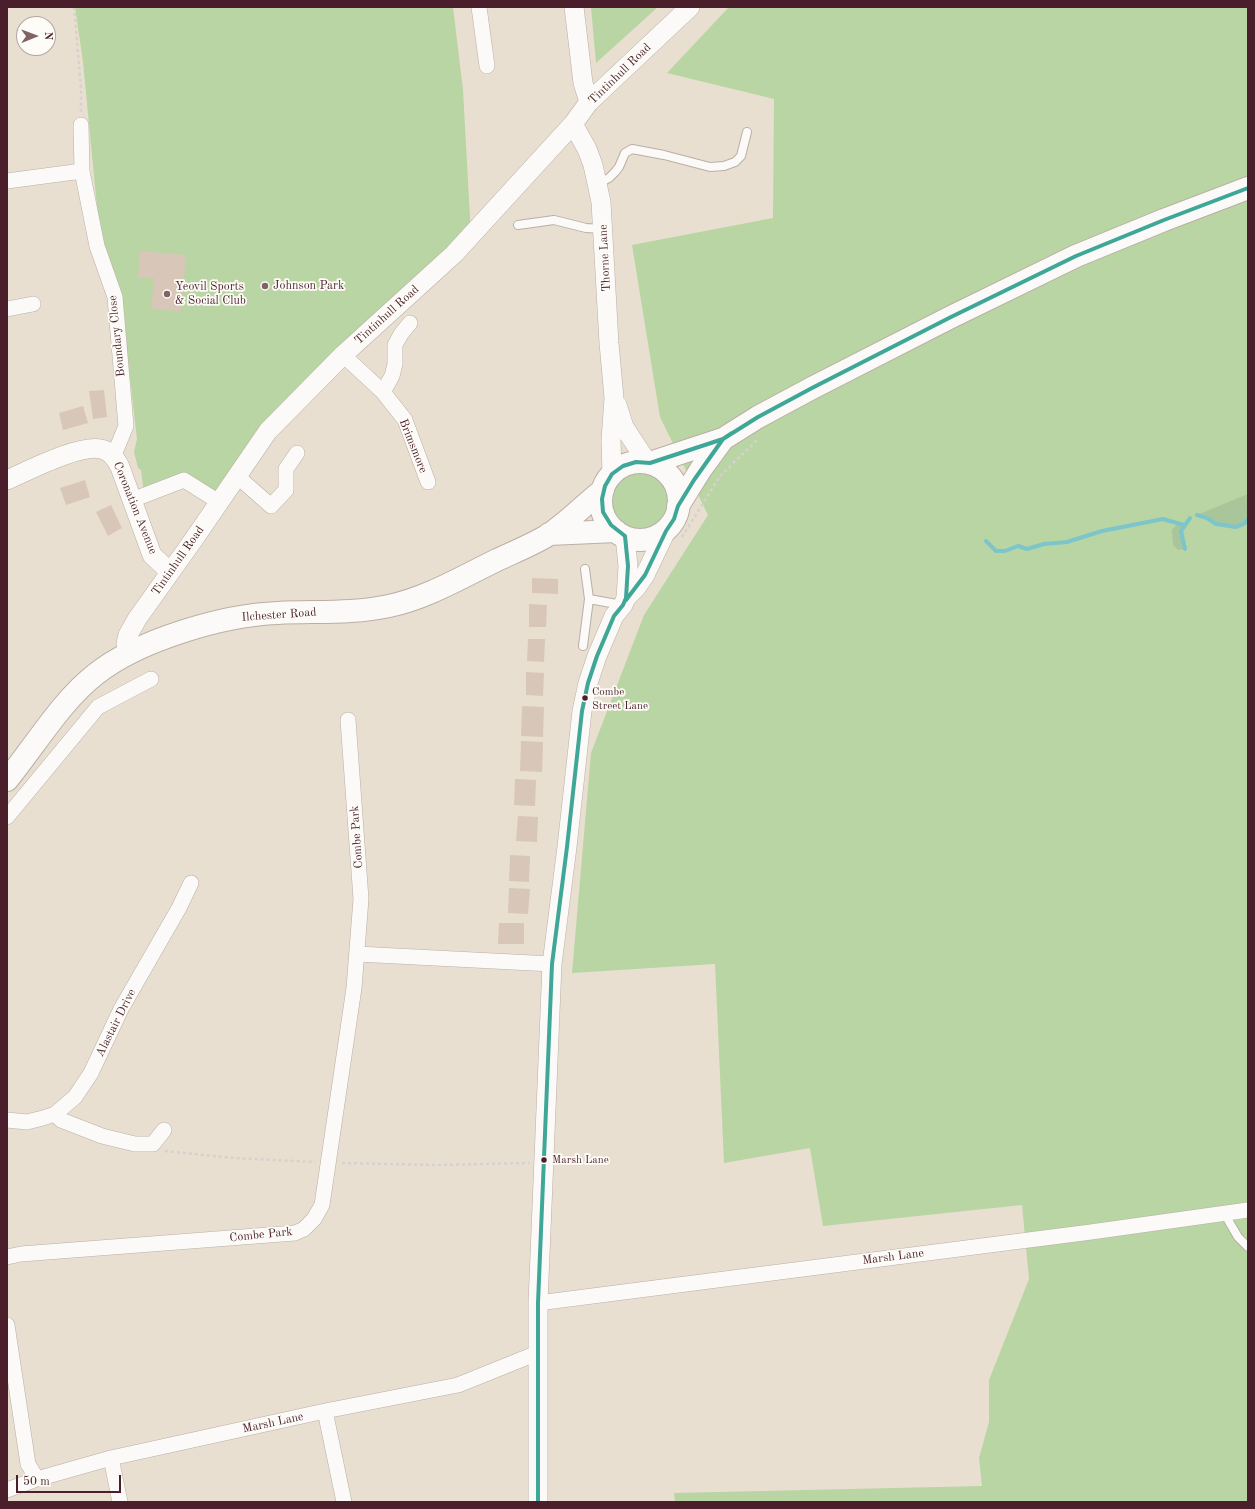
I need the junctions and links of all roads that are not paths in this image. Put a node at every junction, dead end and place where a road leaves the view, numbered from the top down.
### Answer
1 (479, 7) edge
2 (574, 7) edge
3 (690, 7) edge
4 (487, 66) dead end
5 (589, 102) junction
6 (573, 124) junction
7 (81, 125) road end
8 (747, 132) dead end
9 (82, 170) junction
10 (7, 181) edge
11 (597, 184) junction
12 (1248, 188) edge
13 (518, 226) dead end
14 (604, 229) junction
15 (33, 304) dead end
16 (7, 309) edge
17 (410, 323) dead end
18 (343, 355) junction
19 (383, 392) junction
20 (614, 398) junction
21 (723, 438) junction
22 (297, 453) dead end
23 (114, 455) junction
24 (649, 462) junction
25 (237, 476) junction
26 (7, 480) edge
27 (428, 482) dead end
28 (608, 482) junction
29 (132, 500) junction
30 (219, 502) junction
31 (678, 506) junction
32 (549, 534) junction
33 (620, 534) junction
34 (673, 536) junction
35 (585, 569) dead end
36 (170, 572) junction
37 (589, 599) junction
38 (625, 601) junction
39 (583, 646) dead end
40 (128, 654) junction
41 (151, 679) dead end
42 (348, 720) dead end
43 (7, 780) edge
44 (7, 817) edge
45 (191, 883) dead end
46 (357, 954) junction
47 (552, 964) junction
48 (55, 1114) junction
49 (7, 1120) edge
50 (164, 1130) dead end
51 (1248, 1210) edge
52 (1224, 1213) junction
53 (1248, 1247) edge
54 (7, 1257) edge
55 (538, 1303) junction
56 (7, 1325) edge
57 (539, 1356) junction
58 (325, 1411) junction
59 (110, 1458) junction
60 (37, 1479) junction
61 (7, 1490) edge
62 (120, 1502) edge
63 (344, 1502) edge
64 (538, 1502) edge

1 - 4 street
2 - 5 street
3 - 5 street, Tintinhull Road
5 - 6 street, Tintinhull Road
6 - 11 street, Thorne Lane
6 - 18 street, Tintinhull Road
7 - 9 street, Boundary Close
8 - 11 lane
9 - 10 street
9 - 23 street, Boundary Close
11 - 14 street, Thorne Lane
12 - 21 highway
13 - 14 lane
14 - 20 street, Thorne Lane
15 - 16 street
17 - 19 street
18 - 19 street, Brimsmore
18 - 25 street, Tintinhull Road
19 - 27 street, Brimsmore
20 - 24 street, Thorne Lane
20 - 28 street, Thorne Lane
21 - 24 highway
21 - 31 highway
22 - 25 street
23 - 26 street, Coronation Avenue
23 - 29 street, Coronation Avenue
24 - 28 highway
24 - 31 highway
25 - 30 street, Tintinhull Road
28 - 32 highway, Ilchester Road
28 - 33 highway
29 - 30 street
29 - 36 street, Coronation Avenue
30 - 36 street, Tintinhull Road
31 - 34 highway
32 - 33 highway, Ilchester Road
32 - 40 highway, Ilchester Road
33 - 34 highway
33 - 38 street
34 - 38 street
35 - 37 lane
36 - 40 street, Tintinhull Road
37 - 38 lane
37 - 39 lane
38 - 47 street
40 - 43 highway, Ilchester Road
41 - 44 street
42 - 46 street, Combe Park
45 - 48 street, Alastair Drive
46 - 47 street
46 - 54 street, Combe Park
47 - 55 street
48 - 49 street, Alastair Drive
48 - 50 street
51 - 52 street, Marsh Lane
52 - 53 lane
52 - 55 street, Marsh Lane
55 - 57 street
56 - 60 street
57 - 58 street, Marsh Lane
57 - 64 street
58 - 59 street, Marsh Lane
58 - 63 street
59 - 60 street, Marsh Lane
59 - 62 street
60 - 61 street, Marsh Lane

